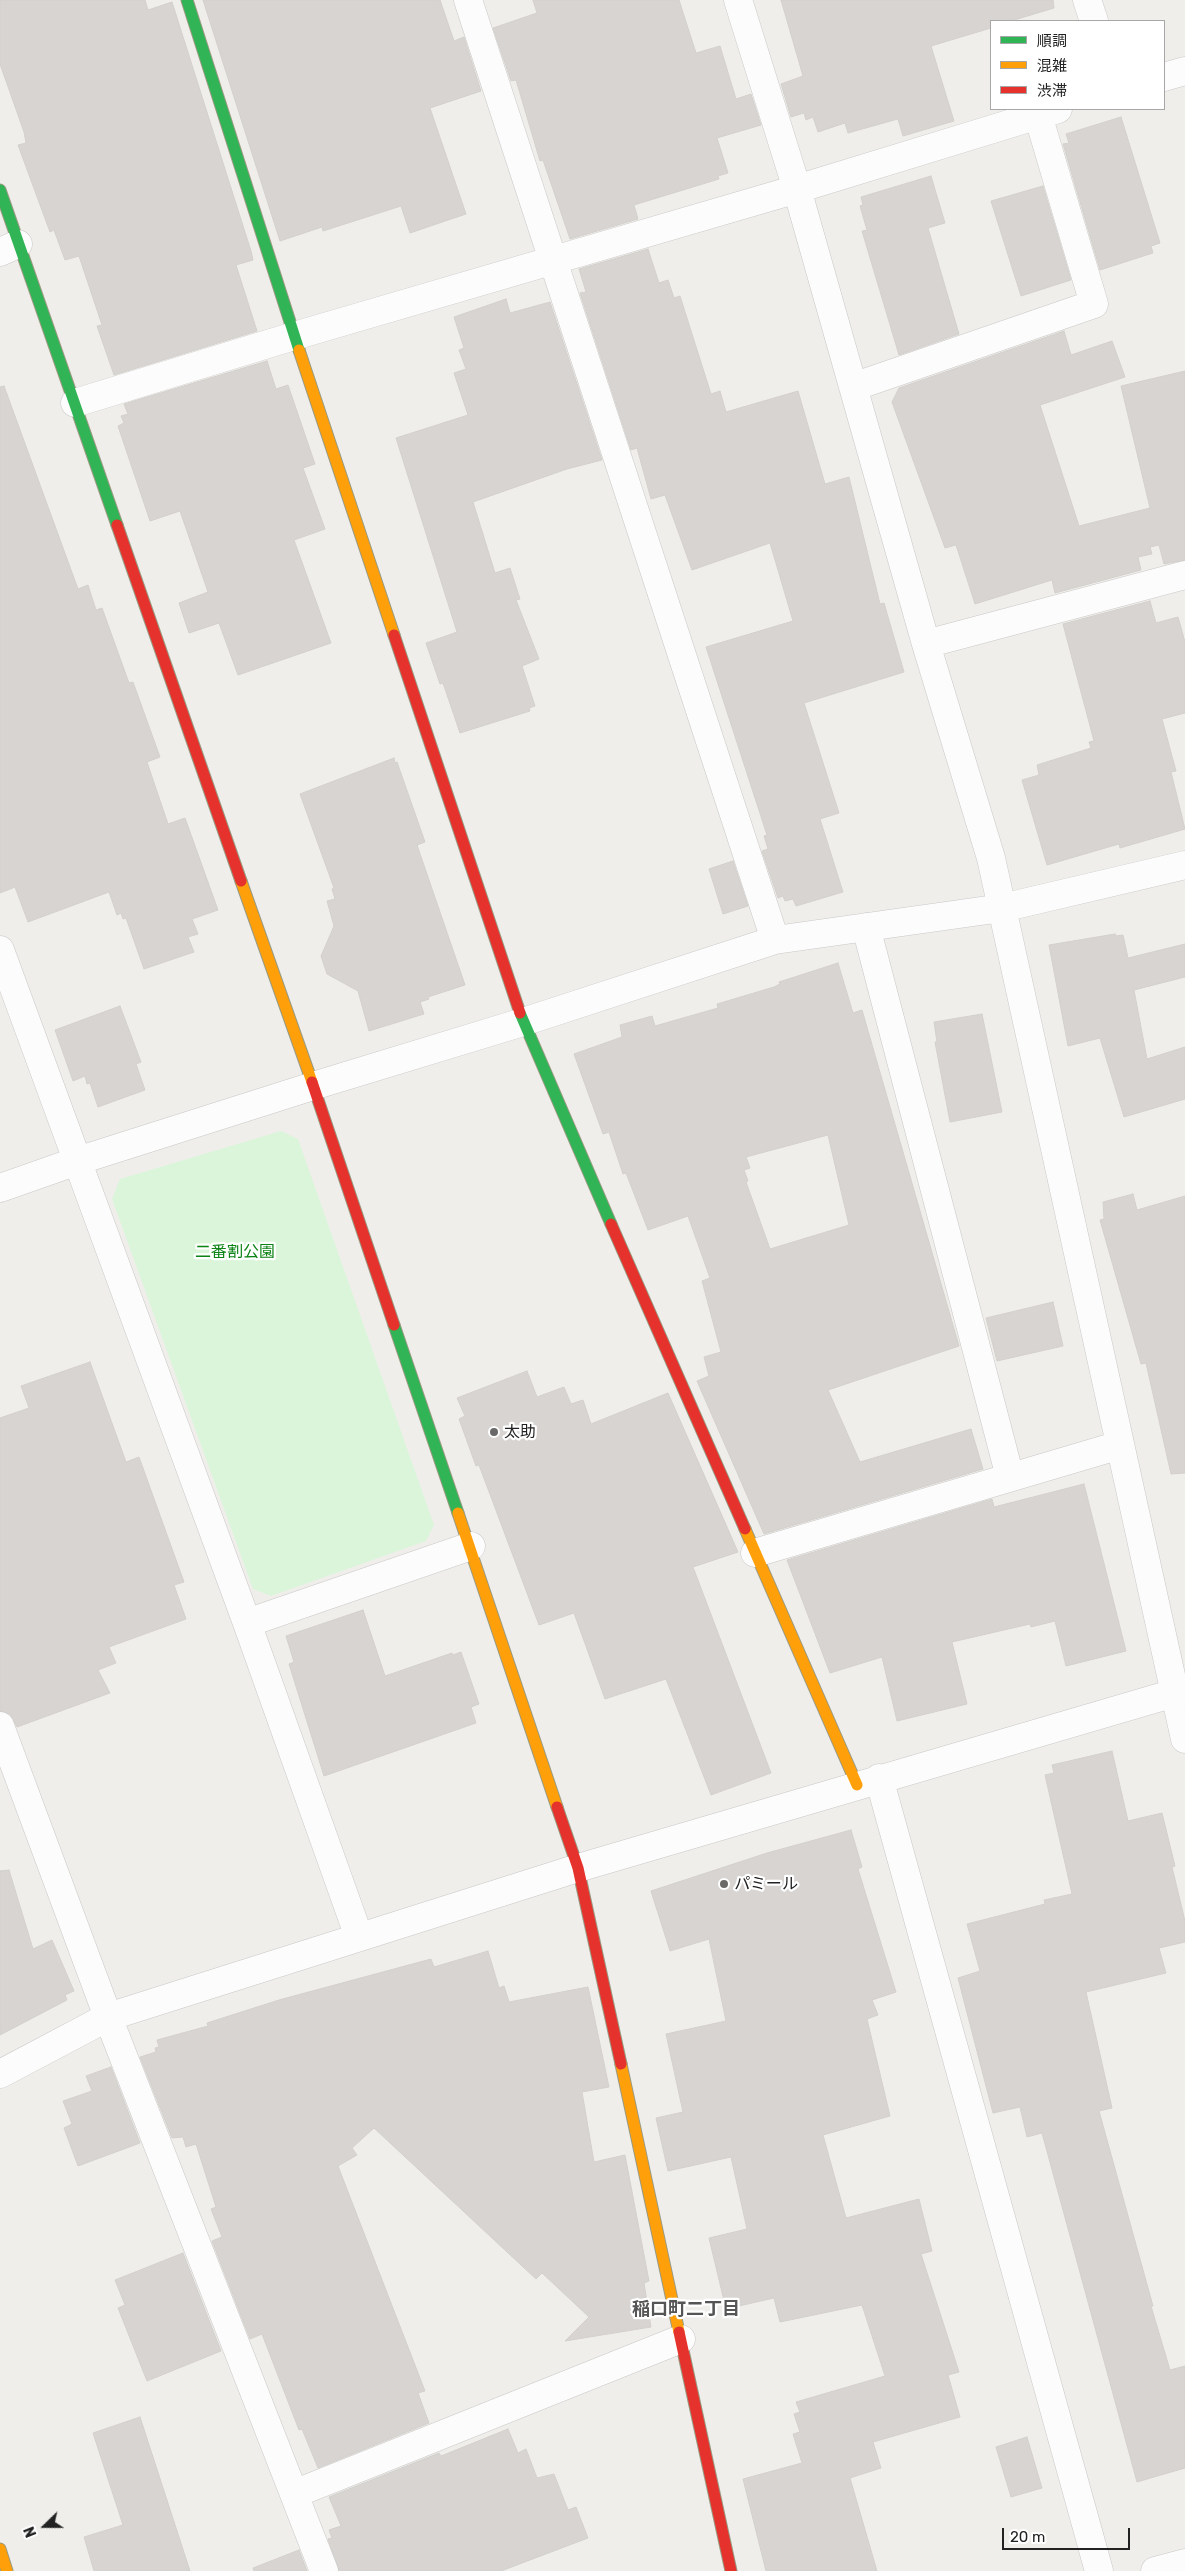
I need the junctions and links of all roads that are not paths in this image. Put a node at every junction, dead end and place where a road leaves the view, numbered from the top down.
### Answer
1 (187, 0) edge
2 (468, 0) edge
3 (738, 0) edge
4 (1088, 0) edge
5 (1094, 20) edge
6 (1185, 71) edge
7 (1165, 77) edge
8 (1048, 112) edge
9 (797, 189) junction
10 (0, 190) edge
11 (9, 248) edge
12 (552, 260) junction
13 (294, 336) junction
14 (853, 387) junction
15 (75, 403) junction
16 (1185, 575) edge
17 (926, 644) junction
18 (1185, 865) edge
19 (1002, 908) junction
20 (866, 927) junction
21 (775, 940) junction
22 (0, 950) edge
23 (522, 1022) junction
24 (313, 1086) junction
25 (77, 1161) junction
26 (0, 1188) edge
27 (1120, 1445) junction
28 (1010, 1477) junction
29 (471, 1546) junction
30 (755, 1553) junction
31 (247, 1624) junction
32 (1180, 1692) edge
33 (0, 1726) edge
34 (1185, 1739) edge
35 (868, 1782) junction
36 (578, 1868) junction
37 (358, 1937) junction
38 (108, 2017) junction
39 (0, 2074) edge
40 (681, 2339) junction
41 (294, 2494) junction
42 (0, 2549) edge
43 (1185, 2563) edge
44 (7, 2571) edge
45 (324, 2571) edge
46 (731, 2571) edge
47 (1099, 2571) edge
48 (1155, 2571) edge

1 - 13 street
2 - 12 street
3 - 9 street
4 - 5 street
6 - 7 street
8 - 9 street
8 - 14 street
9 - 12 street
9 - 14 street
10 - 11 street
11 - 15 street
12 - 13 street
12 - 21 street
13 - 15 street
13 - 23 street
14 - 17 street
15 - 24 street
16 - 17 street
17 - 19 street
18 - 19 street
19 - 20 street
19 - 27 street
20 - 21 street
20 - 28 street
21 - 23 street
22 - 25 street
23 - 24 street
23 - 30 street
24 - 25 street
24 - 29 street
25 - 26 street
25 - 31 street
27 - 28 street
27 - 32 street
28 - 30 street
29 - 31 street
29 - 36 street
30 - 35 street
31 - 37 street
32 - 34 street
32 - 35 street
33 - 38 street
35 - 36 street
35 - 47 street
36 - 37 street
36 - 40 street
37 - 38 street
38 - 39 street
38 - 41 street
40 - 41 street
40 - 46 street
41 - 45 street
42 - 44 street
43 - 48 street

